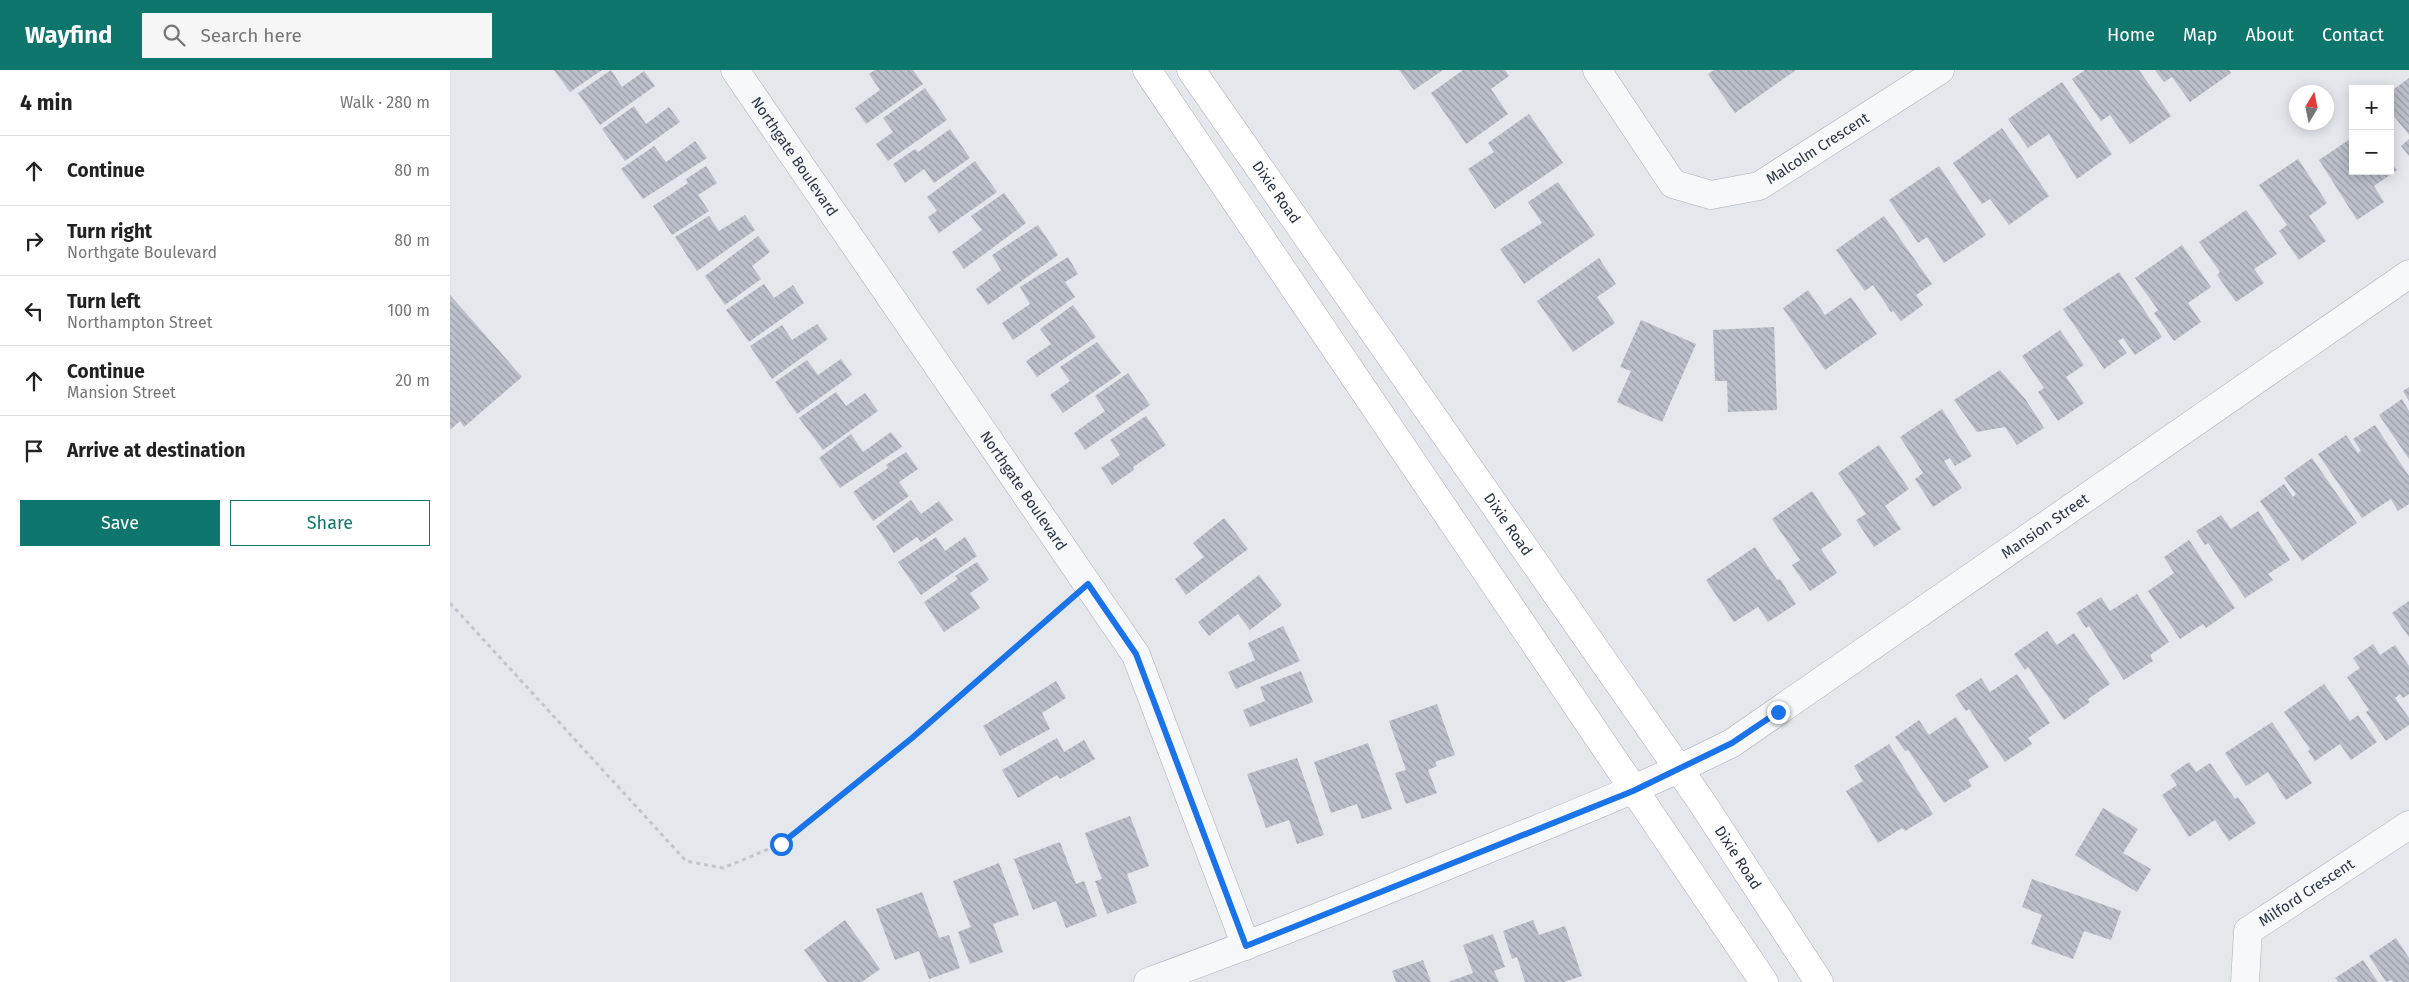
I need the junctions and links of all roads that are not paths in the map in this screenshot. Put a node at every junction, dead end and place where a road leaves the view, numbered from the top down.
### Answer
1 (735, 70) edge
2 (1146, 70) edge
3 (1192, 70) edge
4 (1597, 70) edge
5 (1940, 70) edge
6 (2409, 274) edge
7 (1679, 770) junction
8 (1633, 791) junction
9 (2409, 824) edge
10 (1246, 946) junction
11 (1148, 982) edge
12 (1764, 982) edge
13 (1819, 982) edge
14 (2245, 982) edge

1 - 10 street, Northgate Boulevard
2 - 8 main road
3 - 7 main road, Dixie Road
4 - 5 street, Malcolm Crescent
6 - 7 street, Mansion Street
7 - 8 street, Mansion Street
7 - 13 main road, Dixie Road
8 - 10 street, Mansion Street
8 - 12 main road
9 - 14 street, Milford Crescent
10 - 11 street, Mansion Street

